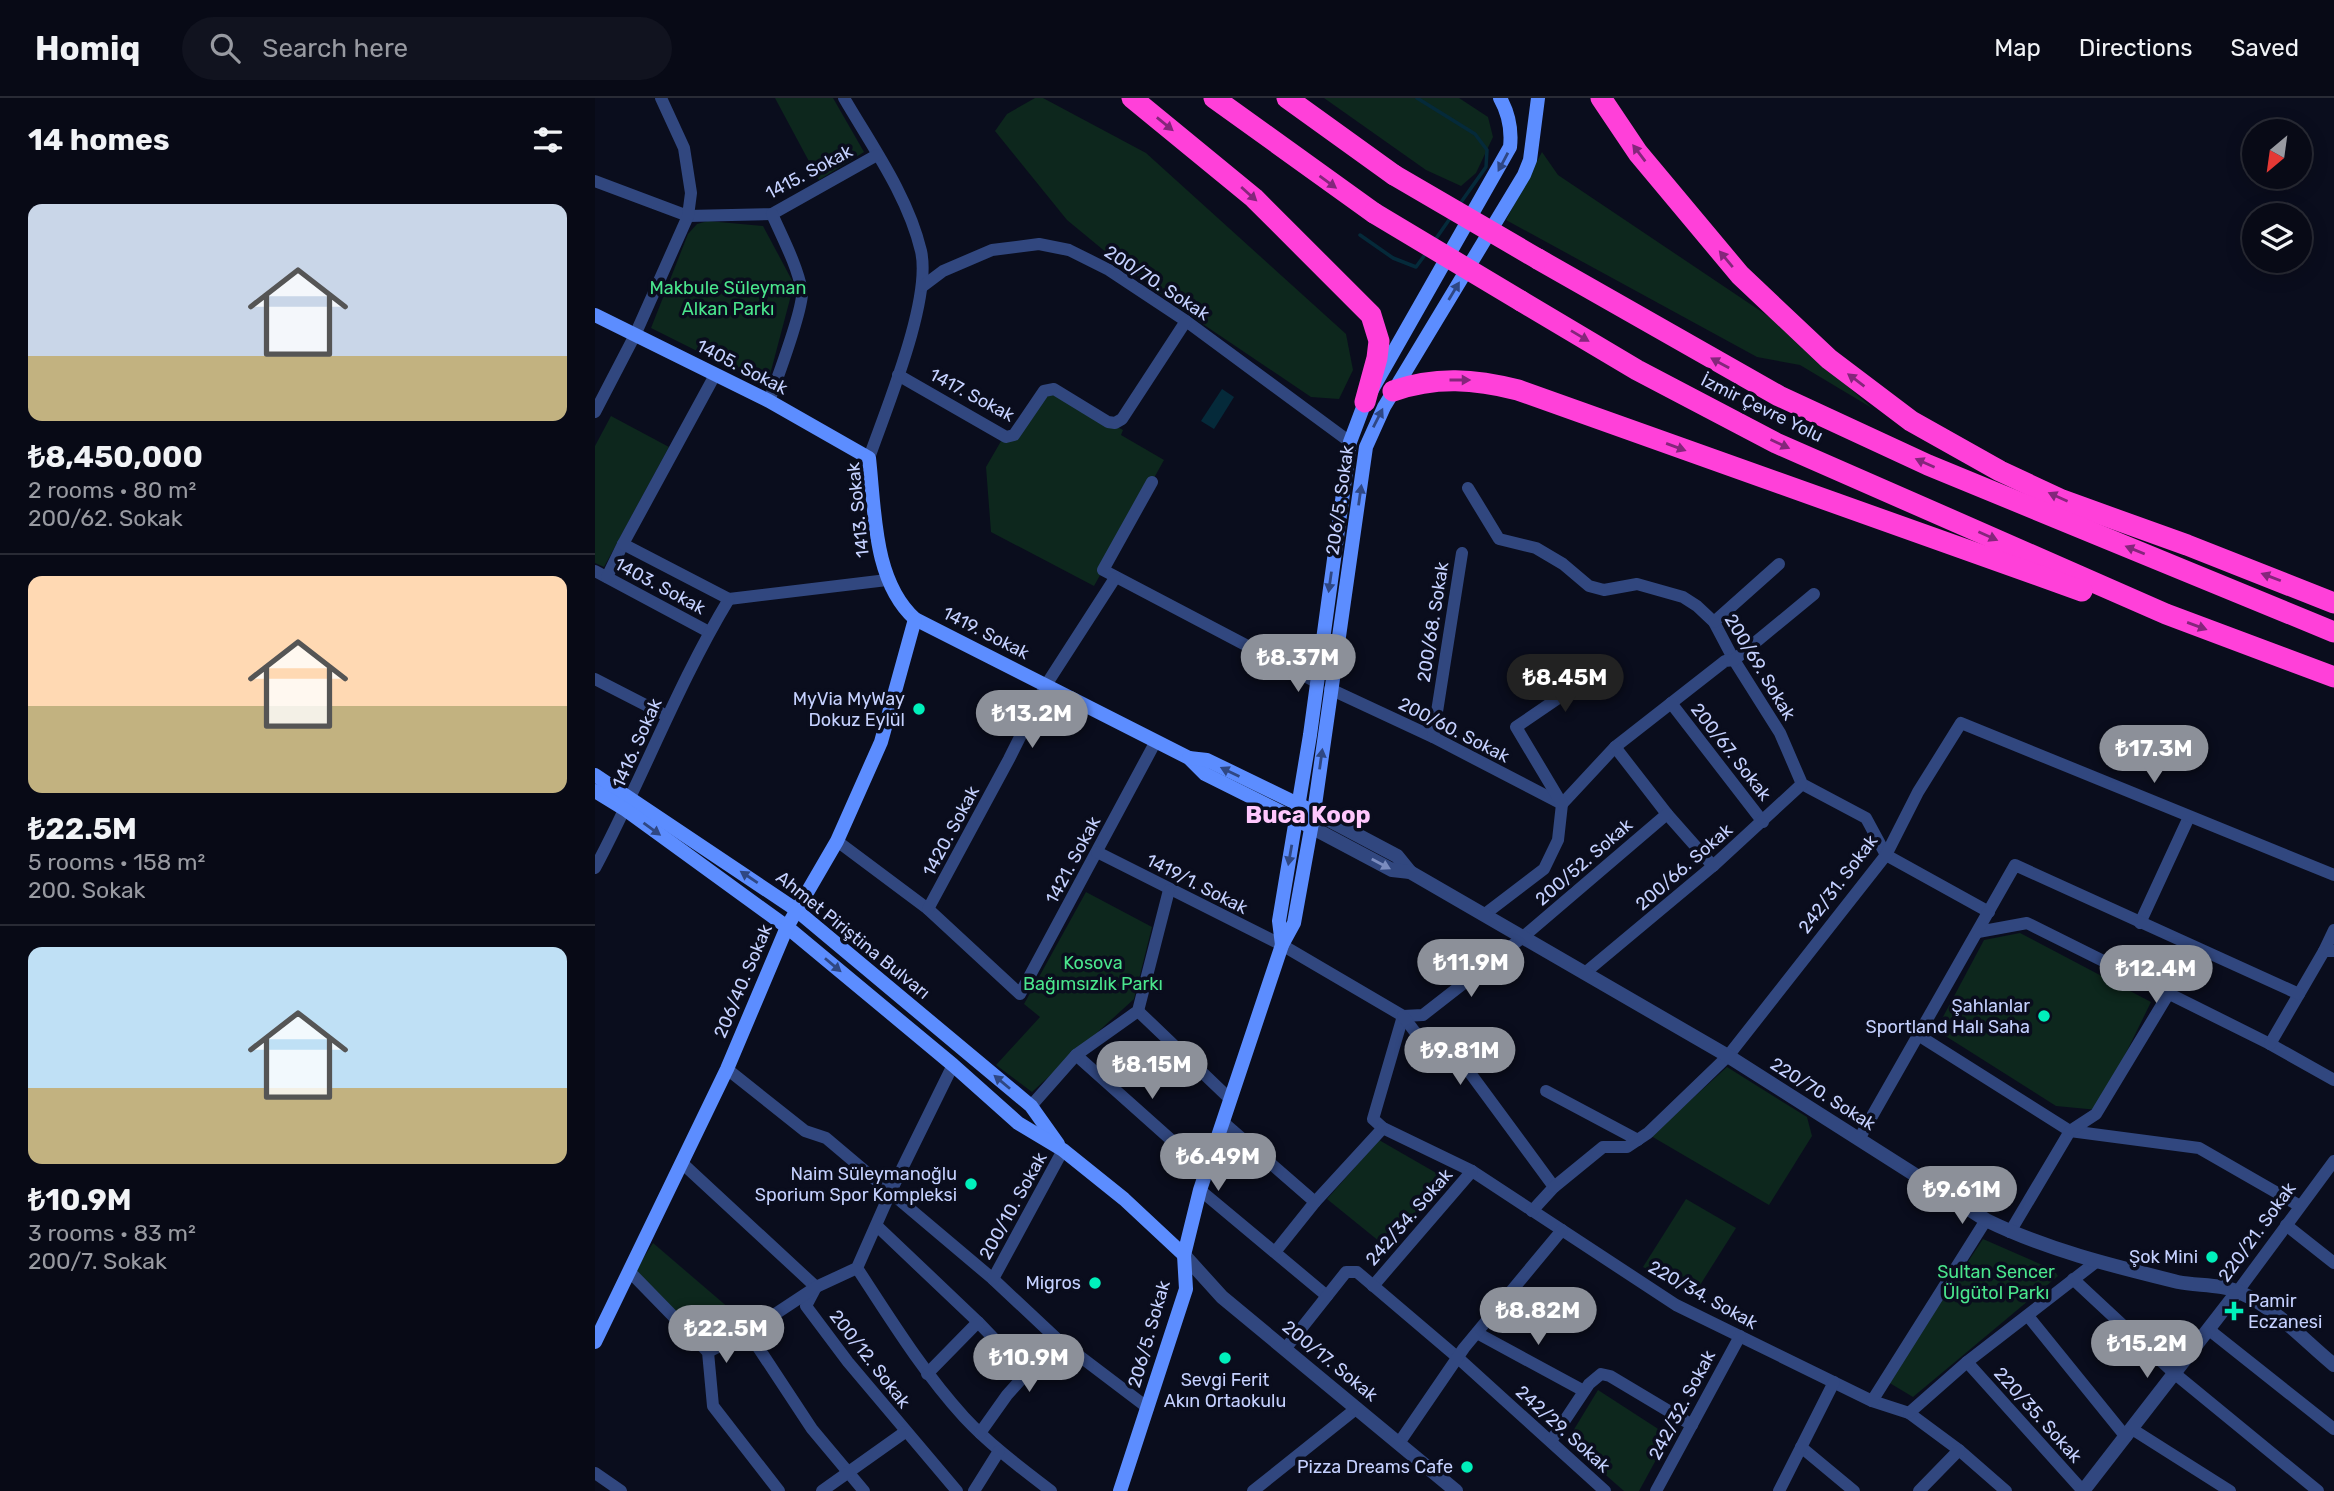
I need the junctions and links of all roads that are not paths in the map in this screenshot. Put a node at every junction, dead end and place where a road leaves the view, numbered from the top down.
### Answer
1 (661, 98) edge
2 (844, 98) edge
3 (1132, 98) edge
4 (1214, 98) edge
5 (1287, 98) edge
6 (1500, 98) edge
7 (1538, 98) edge
8 (1601, 98) edge
9 (877, 155) junction
10 (595, 181) edge
11 (772, 215) junction
12 (688, 216) junction
13 (923, 286) junction
14 (595, 315) edge
15 (1186, 321) junction
16 (635, 335) junction
17 (898, 375) junction
18 (715, 376) junction
19 (1393, 391) junction
20 (769, 401) junction
21 (1365, 402) junction
22 (595, 412) edge
23 (1350, 442) junction
24 (869, 458) junction
25 (1152, 482) dead end
26 (1468, 488) dead end
27 (624, 544) junction
28 (1462, 553) dead end
29 (1779, 564) dead end
30 (601, 574) edge
31 (1115, 578) junction
32 (887, 580) junction
33 (1814, 594) dead end
34 (729, 599) junction
35 (2334, 603) edge
36 (2166, 614) junction
37 (915, 619) junction
38 (1714, 622) junction
39 (709, 632) junction
40 (2334, 632) edge
41 (1734, 660) junction
42 (1595, 673) dead end
43 (2334, 677) edge
44 (595, 679) edge
45 (1317, 682) junction
46 (1046, 685) junction
47 (1330, 689) junction
48 (1671, 703) junction
49 (667, 716) junction
50 (1433, 737) junction
51 (1156, 741) junction
52 (1615, 747) junction
53 (595, 775) edge
54 (1802, 784) junction
55 (595, 791) edge
56 (629, 804) junction
57 (1562, 804) junction
58 (1297, 812) junction
59 (1667, 814) junction
60 (2189, 817) junction
61 (1313, 819) junction
62 (1763, 822) junction
63 (837, 841) junction
64 (1097, 852) junction
65 (1885, 855) junction
66 (1713, 866) junction
67 (595, 868) edge
68 (2334, 875) edge
69 (1169, 890) junction
70 (796, 909) junction
71 (928, 909) junction
72 (1989, 912) junction
73 (1485, 914) junction
74 (2140, 923) junction
75 (787, 927) junction
76 (2334, 930) edge
77 (1978, 932) junction
78 (1524, 937) junction
79 (1282, 945) junction
80 (2329, 951) edge
81 (1586, 972) junction
82 (2169, 993) junction
83 (2299, 994) junction
84 (1138, 1011) junction
85 (1403, 1016) junction
86 (1918, 1035) junction
87 (2270, 1044) junction
88 (1076, 1055) junction
89 (1728, 1056) junction
90 (953, 1065) junction
91 (727, 1069) junction
92 (2334, 1080) edge
93 (1546, 1091) dead end
94 (1230, 1099) junction
95 (1031, 1106) junction
96 (1223, 1122) junction
97 (1383, 1128) junction
98 (2070, 1131) junction
99 (1859, 1139) junction
100 (1638, 1140) junction
101 (1063, 1150) junction
102 (2334, 1161) edge
103 (682, 1163) junction
104 (1206, 1171) junction
105 (1472, 1171) junction
106 (1554, 1187) junction
107 (1200, 1189) junction
108 (891, 1191) junction
109 (1315, 1202) junction
110 (2300, 1206) junction
111 (1532, 1211) junction
112 (1986, 1220) junction
113 (2285, 1225) junction
114 (877, 1226) junction
115 (1562, 1230) junction
116 (2010, 1232) junction
117 (1275, 1252) junction
118 (1184, 1255) junction
119 (2096, 1262) junction
120 (2334, 1263) edge
121 (857, 1268) junction
122 (629, 1272) junction
123 (993, 1279) junction
124 (2073, 1279) junction
125 (1373, 1286) junction
126 (816, 1287) junction
127 (2238, 1291) junction
128 (1327, 1296) junction
129 (2028, 1316) junction
130 (978, 1322) junction
131 (2209, 1329) junction
132 (748, 1332) junction
133 (1476, 1333) junction
134 (1739, 1336) junction
135 (1057, 1339) junction
136 (595, 1342) edge
137 (1285, 1349) junction
138 (708, 1352) junction
139 (1457, 1357) junction
140 (1968, 1362) junction
141 (2334, 1365) edge
142 (1026, 1372) junction
143 (2174, 1373) junction
144 (927, 1374) junction
145 (1834, 1382) junction
146 (1584, 1391) junction
147 (1871, 1401) junction
148 (1148, 1408) junction
149 (1357, 1408) junction
150 (1909, 1413) junction
151 (1692, 1425) junction
152 (2334, 1429) edge
153 (905, 1432) junction
154 (980, 1433) junction
155 (2129, 1433) junction
156 (1551, 1441) junction
157 (1399, 1443) junction
158 (1801, 1447) junction
159 (1959, 1450) junction
160 (999, 1451) junction
161 (848, 1472) junction
162 (595, 1473) edge
163 (1449, 1489) edge
164 (621, 1491) edge
165 (779, 1491) edge
166 (822, 1491) edge
167 (864, 1491) edge
168 (957, 1491) edge
169 (974, 1491) edge
170 (1051, 1491) edge
171 (1120, 1491) edge
172 (1253, 1491) edge
173 (1605, 1491) edge
174 (1656, 1491) edge
175 (1779, 1491) edge
176 (1854, 1491) edge
177 (1919, 1491) edge
178 (2006, 1491) edge
179 (2083, 1491) edge
180 (2230, 1491) edge
181 (2318, 1491) edge

1 - 12 street
2 - 9 street, 1413. Sokak
3 -> 21 highway
4 -> 36 highway, İzmir Çevre Yolu, bridge
40 -> 5 highway, İzmir Çevre Yolu, bridge
6 -> 21 main road, 206/5. Sokak
19 -> 7 main road, 206/5. Sokak
35 -> 8 highway
9 - 11 street, 1415. Sokak
9 - 13 street, 1413. Sokak
10 - 12 street, 1415. Sokak
11 - 12 street, 1415. Sokak
11 - 20 street
12 - 16 street
13 - 15 street, 200/70. Sokak
13 - 17 street, 1413. Sokak
14 - 16 main road, 1405. Sokak
15 - 17 street, 1417. Sokak
15 - 23 street, 200/70. Sokak
16 - 18 main road, 1405. Sokak
16 - 22 street
17 - 24 street, 1413. Sokak
18 - 20 main road, 1405. Sokak
18 - 27 street
19 -> 36 highway
47 -> 19 main road, 206/5. Sokak
20 - 24 main road, 1405. Sokak
21 - 23 main road, 206/5. Sokak
23 -> 45 main road, 206/5. Sokak
24 - 32 main road, 1413. Sokak
25 - 31 street
26 - 38 street, 200/69. Sokak
27 - 30 street
27 - 34 street
28 - 50 street, 200/68. Sokak
29 - 38 street
30 - 39 street, 1403. Sokak
31 - 45 street
31 - 46 street, 1420. Sokak
32 - 34 street
32 - 37 main road, 1413. Sokak
33 - 41 street
34 - 39 street, 1416. Sokak
36 -> 43 highway, İzmir Çevre Yolu
37 - 46 main road, 1419. Sokak
37 - 63 main road
38 - 41 street, 200/69. Sokak
39 - 49 street, 1416. Sokak
41 - 48 street
41 - 54 street, 200/69. Sokak
42 - 57 street
44 - 49 street
45 - 58 main road, 206/5. Sokak
46 - 51 main road, 1419. Sokak
46 - 71 street, 1420. Sokak
47 - 50 street, 200/60. Sokak
61 -> 47 main road, 206/5. Sokak
48 - 52 street
48 - 62 street, 200/67. Sokak
49 - 56 street, 1416. Sokak
50 - 57 street, 200/60. Sokak
51 - 58 main road, 1419. Sokak
51 - 64 street, 1421. Sokak
52 - 57 street
52 - 59 street
53 - 56 main road, Ahmet Piriştina Bulvarı
54 - 62 street, 200/66. Sokak
54 - 65 street
55 - 56 main road, Ahmet Piriştina Bulvarı
56 - 67 street, 1416. Sokak
70 -> 56 main road, Ahmet Piriştina Bulvarı
56 -> 75 main road, Ahmet Piriştina Bulvarı
57 - 73 street
58 - 61 main road, 1419. Sokak
58 -> 79 main road, 206/5. Sokak
59 - 66 street
59 - 78 street, 200/52. Sokak
60 - 65 street, 242/31. Sokak
60 - 68 street
60 - 74 street
61 - 73 street, 220/70. Sokak
61 - 79 main road, 206/5. Sokak
62 - 66 street, 200/66. Sokak
63 - 70 main road
63 - 71 street
64 - 69 street, 1419/1. Sokak
64 - 71 street, 1421. Sokak
65 - 72 street
65 - 89 street, 242/31. Sokak
66 - 81 street, 200/66. Sokak
69 - 79 street, 1419/1. Sokak
69 - 84 street
70 - 75 main road, 206/40. Sokak
95 -> 70 main road, Ahmet Piriştina Bulvarı
72 - 74 street
72 - 77 street
73 - 78 street, 220/70. Sokak
74 - 83 street
75 -> 90 main road, Ahmet Piriştina Bulvarı
75 - 91 main road, 206/40. Sokak
76 - 80 street
77 - 82 street
77 - 86 street
78 - 81 street, 220/70. Sokak
78 - 85 street
79 - 85 street
79 - 94 main road, 206/5. Sokak
80 - 83 street
81 - 89 street, 220/70. Sokak
82 - 87 street
82 - 98 street
83 - 87 street
84 - 88 street
84 - 94 street
85 - 97 street
85 - 106 street
86 - 98 street
86 - 99 street
87 - 92 street
88 - 95 street
88 - 104 street
89 - 99 street, 220/70. Sokak
89 - 100 street
90 - 101 main road, Ahmet Piriştina Bulvarı
90 - 108 street
91 - 103 main road, 206/40. Sokak
91 - 108 street, 200/10. Sokak
93 - 100 street
94 - 96 main road, 206/5. Sokak
95 - 101 main road, Ahmet Piriştina Bulvarı
96 - 104 main road, 206/5. Sokak
96 - 109 street
97 - 105 street, 220/34. Sokak
97 - 109 street
98 - 110 street
98 - 116 street
99 - 112 street, 220/70. Sokak
100 - 106 street
101 - 118 main road, Ahmet Piriştina Bulvarı
101 - 123 street, 200/10. Sokak
102 - 110 street, 220/21. Sokak
103 - 122 main road
103 - 126 street
104 - 107 main road, 206/5. Sokak
105 - 111 street, 220/34. Sokak
105 - 125 street, 242/34. Sokak
106 - 111 street
107 - 117 street
107 - 118 main road, 206/5. Sokak
108 - 114 street
108 - 123 street, 200/10. Sokak
109 - 117 street
110 - 113 street, 220/21. Sokak
111 - 115 street, 220/34. Sokak
112 - 116 street, 220/70. Sokak
112 - 147 street
113 - 120 street
113 - 127 street, 220/21. Sokak
114 - 121 street
114 - 130 street
115 - 133 street
115 - 134 street, 220/34. Sokak
116 - 119 street, 220/70. Sokak
117 - 128 street
118 - 137 street, 200/17. Sokak
118 - 148 main road, 206/5. Sokak
119 - 124 street, 220/35. Sokak
119 - 127 street, 220/70. Sokak
121 - 126 street
121 - 144 street
122 - 136 main road
122 - 138 street
123 - 135 street, 200/10. Sokak
124 - 129 street, 220/35. Sokak
124 - 143 street
125 - 128 street, 242/29. Sokak
125 - 139 street, 242/29. Sokak
126 - 132 street
126 - 153 street, 200/12. Sokak
127 - 131 street, 220/21. Sokak
127 - 141 street
128 - 137 street, 242/29. Sokak
129 - 140 street, 220/35. Sokak
129 - 155 street
130 - 142 street
130 - 144 street
131 - 143 street, 220/21. Sokak
131 - 152 street
132 - 138 street
132 - 161 street
133 - 139 street
133 - 146 street
134 - 145 street, 220/34. Sokak
134 - 151 street, 242/32. Sokak
135 - 142 street
135 - 148 street, 200/10. Sokak
137 - 149 street, 200/17. Sokak
138 - 165 street
139 - 156 street, 242/29. Sokak
139 - 157 street
140 - 150 street, 220/35. Sokak
140 - 179 street, 220/35. Sokak
142 - 154 street
143 - 155 street, 220/21. Sokak
143 - 181 street
144 - 154 street
145 - 147 street, 220/34. Sokak
145 - 158 street
146 - 151 street
146 - 156 street
147 - 150 street, 220/34. Sokak
148 - 171 main road, 206/5. Sokak
149 - 157 street, 200/17. Sokak
149 - 172 street
150 - 159 street, 220/34. Sokak
151 - 174 street, 242/32. Sokak
153 - 161 street
153 - 168 street, 200/12. Sokak
154 - 160 street
155 - 179 street, 220/21. Sokak
155 - 180 street
156 - 173 street, 242/29. Sokak
157 - 163 street, 200/17. Sokak
158 - 175 street
158 - 176 street
159 - 177 street
159 - 178 street, 220/34. Sokak
160 - 169 street
160 - 170 street
161 - 166 street
161 - 167 street
162 - 164 street

